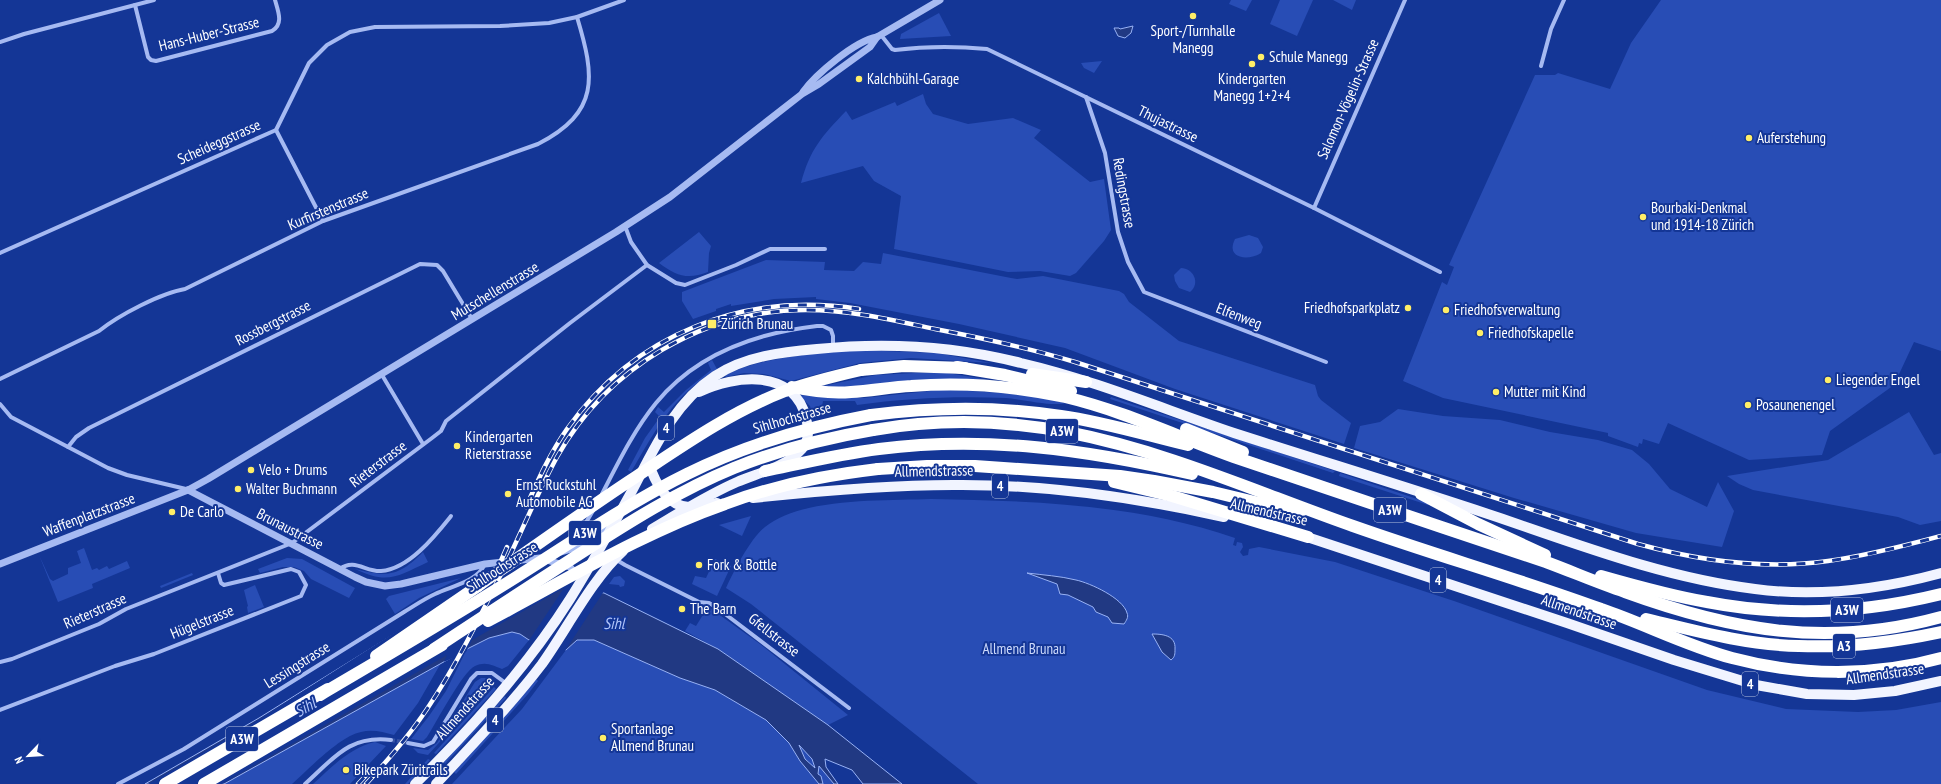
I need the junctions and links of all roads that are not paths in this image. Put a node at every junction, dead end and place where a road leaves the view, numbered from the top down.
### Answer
1 (154, 0) edge
2 (275, 0) edge
3 (624, 0) edge
4 (940, 0) edge
5 (1405, 0) edge
6 (1564, 0) edge
7 (135, 5) junction
8 (577, 18) junction
9 (879, 36) junction
10 (0, 42) edge
11 (1541, 66) dead end
12 (1086, 97) junction
13 (276, 130) junction
14 (1314, 208) junction
15 (323, 220) junction
16 (625, 225) junction
17 (825, 249) dead end
18 (0, 253) edge
19 (647, 265) junction
20 (1440, 272) dead end
21 (1144, 292) joint
22 (472, 319) junction
23 (832, 347) junction
24 (1326, 362) dead end
25 (957, 367) junction
26 (382, 375) junction
27 (0, 379) edge
28 (1086, 382) junction
29 (786, 386) junction
30 (689, 398) junction
31 (0, 404) edge
32 (423, 444) junction
33 (68, 447) junction
34 (1230, 455) junction
35 (648, 460) junction
36 (765, 471) junction
37 (1076, 474) junction
38 (1307, 481) junction
39 (1244, 486) junction
40 (188, 490) junction
41 (1422, 494) junction
42 (688, 507) junction
43 (451, 516) dead end
44 (617, 517) junction
45 (1352, 526) junction
46 (1308, 537) junction
47 (292, 543) junction
48 (569, 550) junction
49 (540, 558) junction
50 (615, 558) junction
51 (0, 564) edge
52 (485, 564) junction
53 (1549, 564) junction
54 (340, 569) junction
55 (1577, 570) junction
56 (218, 573) junction
57 (1941, 573) edge
58 (582, 579) junction
59 (1941, 594) edge
60 (1602, 609) junction
61 (1941, 617) edge
62 (1941, 632) edge
63 (434, 649) junction
64 (1941, 658) edge
65 (0, 662) edge
66 (1941, 681) edge
67 (507, 684) junction
68 (320, 695) junction
69 (849, 708) dead end
70 (0, 710) edge
71 (391, 740) tunnel mouth
72 (408, 743) tunnel mouth
73 (118, 784) edge
74 (165, 784) edge
75 (204, 784) edge
76 (305, 784) edge
77 (415, 784) edge
78 (436, 784) edge

1 - 7 street
2 - 7 street, Hans-Huber-Strasse
3 - 8 street, Scheideggstrasse
4 - 9 street, Mutschellenstrasse
5 - 14 street, Salomon-Vögelin-Strasse
6 - 11 street
7 - 10 street
8 - 13 street, Scheideggstrasse
8 - 15 street, Kurfirstenstrasse
9 - 12 street, Thujastrasse
9 - 16 street, Mutschellenstrasse
12 - 14 street, Thujastrasse
12 - 21 street, Redingstrasse
13 - 15 street
13 - 18 street, Scheideggstrasse
14 - 20 street, Thujastrasse
15 - 27 street, Kurfirstenstrasse
16 - 19 street
16 - 22 street, Mutschellenstrasse
17 - 19 street
19 - 32 street, Rieterstrasse
21 - 24 street, Elfenweg
22 - 26 street, Mutschellenstrasse
22 - 33 street, Rossbergstrasse
23 - 28 main road, 4
23 - 30 main road, 4
23 - 48 street
25 - 28 highway
25 - 38 highway
25 - 68 highway, bridge
26 - 32 street
26 - 40 street, Mutschellenstrasse
28 - 41 main road, 4
29 - 30 main road
29 - 34 highway
29 - 36 main road
30 - 35 main road, 4
31 - 33 street, Brunaustrasse
32 - 47 street, Rieterstrasse
33 - 40 street, Brunaustrasse
34 - 38 highway, A3W
34 - 68 highway, Sihlhochstrasse / A3W, bridge
35 - 42 main road
35 - 44 main road, 4
36 - 39 highway
36 - 42 main road
37 - 45 highway
37 - 46 highway
37 - 63 highway, bridge
38 - 53 highway, A3W
39 - 45 highway, A3W
39 - 63 highway, Sihlhochstrasse / A3W, bridge
40 - 47 street, Brunaustrasse
40 - 51 street, Waffenplatzstrasse
41 - 55 highway
41 - 57 main road, 4
42 - 46 main road, Allmendstrasse / 4
42 - 50 main road, Allmendstrasse / 4
43 - 54 street
44 - 48 street
44 - 58 main road, 4
45 - 60 highway, A3W
46 - 66 main road, Allmendstrasse / 4
47 - 54 street, Brunaustrasse
47 - 56 street, Rieterstrasse
48 - 49 street
49 - 52 street, Brunaustrasse
49 - 58 street, Brunaustrasse
50 - 69 street, Gfellstrasse
50 - 78 main road, Allmendstrasse / 4
52 - 54 street, Brunaustrasse
52 - 73 street, Lessingstrasse
53 - 55 highway, A3W
53 - 61 highway, A3W
55 - 59 highway, A3W
56 - 65 street, Rieterstrasse
56 - 70 street, Hügelstrasse
58 - 67 main road, Allmendstrasse / 4
60 - 62 highway, A3
60 - 64 highway, A3
63 - 75 highway, Sihlhochstrasse / A3W
67 - 72 street
67 - 77 main road, Allmendstrasse / 4
68 - 74 highway, Sihlhochstrasse / A3W
71 - 76 street

